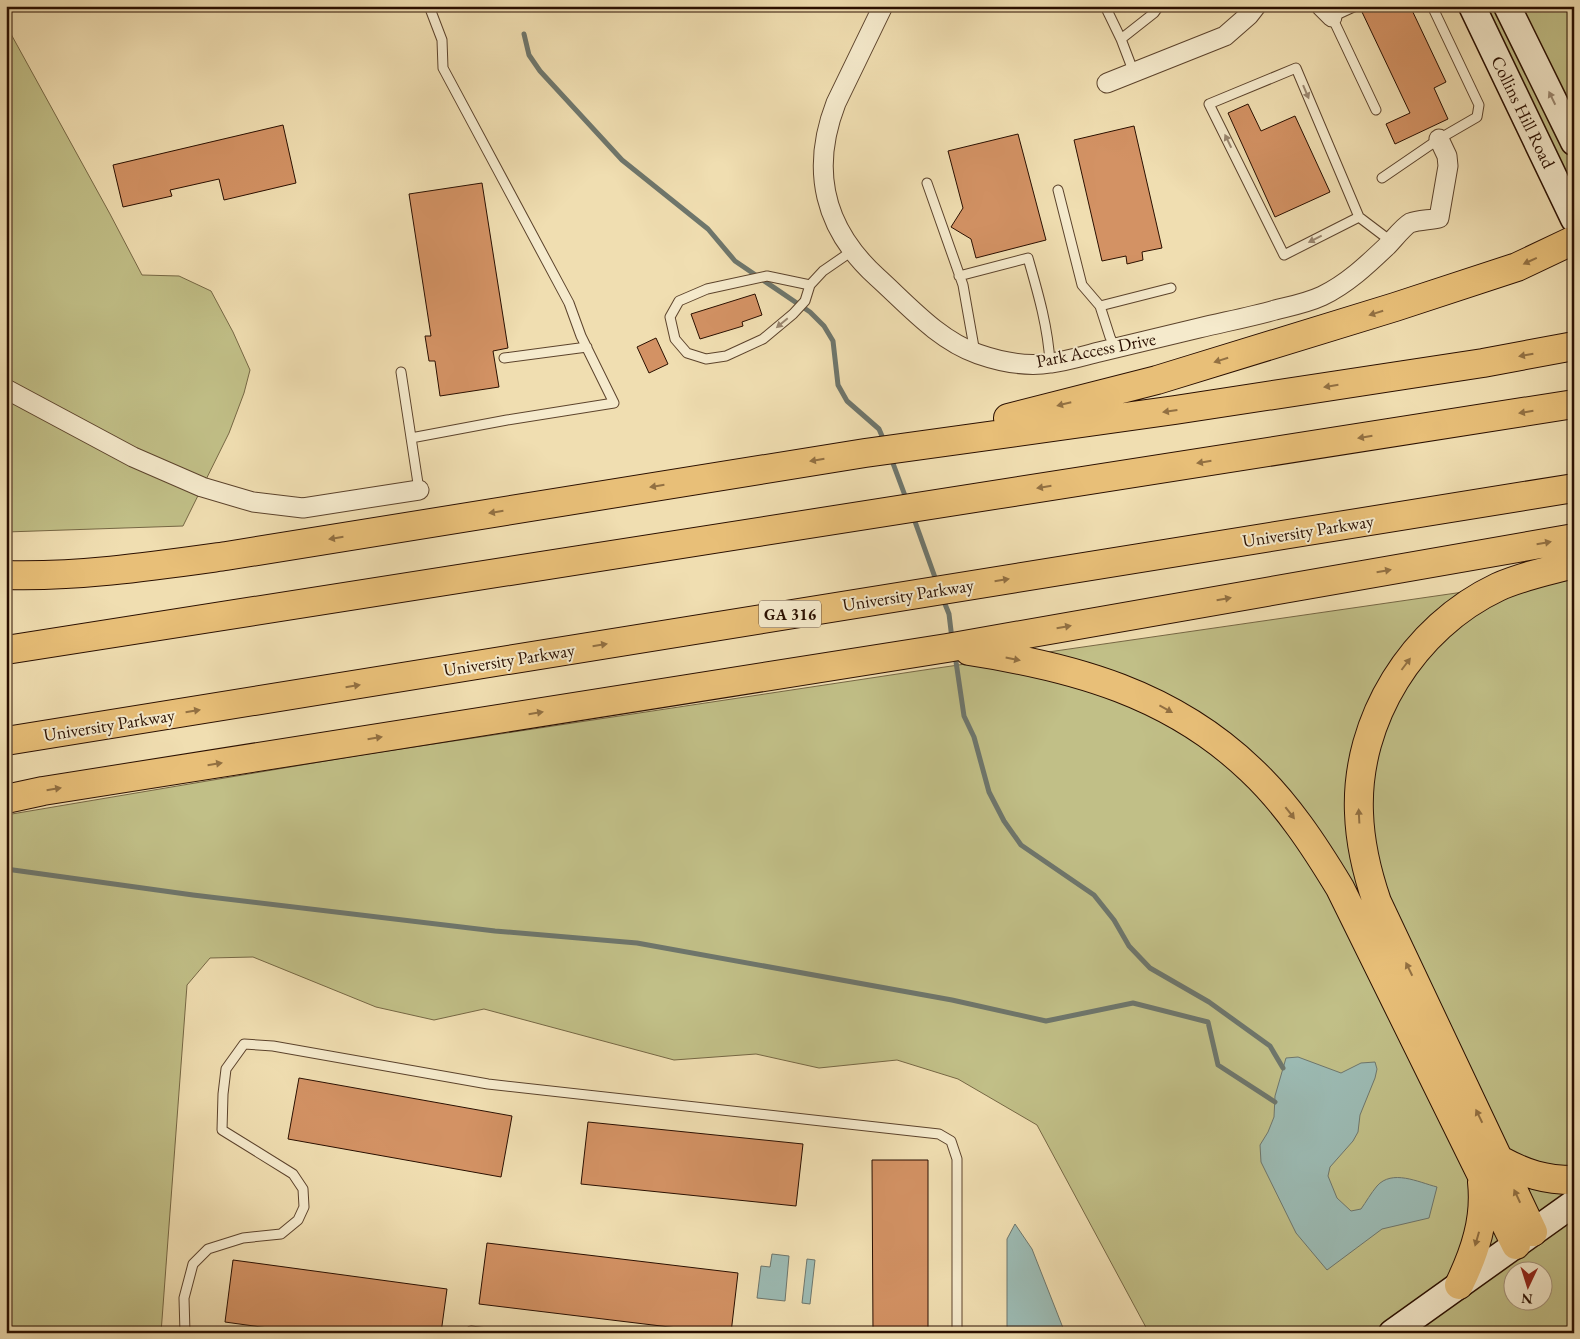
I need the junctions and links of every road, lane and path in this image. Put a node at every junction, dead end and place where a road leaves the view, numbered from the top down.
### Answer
1 (429, 6) edge
2 (883, 6) edge
3 (1105, 6) edge
4 (1159, 6) edge
5 (1256, 6) edge
6 (1356, 6) edge
7 (1432, 6) edge
8 (1472, 6) edge
9 (1507, 6) edge
10 (1326, 12) edge
11 (1121, 39) junction
12 (1134, 73) junction
13 (1107, 83) dead end
14 (1376, 110) dead end
15 (1439, 139) junction
16 (1574, 142) edge
17 (1382, 178) dead end
18 (927, 183) dead end
19 (1058, 190) dead end
20 (1358, 217) junction
21 (1574, 219) edge
22 (1574, 240) edge
23 (1392, 242) junction
24 (852, 251) junction
25 (960, 276) junction
26 (810, 285) junction
27 (1172, 288) dead end
28 (1100, 306) junction
29 (1574, 346) edge
30 (587, 347) junction
31 (1116, 348) junction
32 (975, 353) junction
33 (504, 358) dead end
34 (1050, 363) junction
35 (401, 372) dead end
36 (6, 389) edge
37 (1574, 404) edge
38 (411, 438) junction
39 (865, 453) junction
40 (1574, 488) edge
41 (419, 490) joint
42 (1574, 538) edge
43 (1574, 564) edge
44 (6, 575) edge
45 (947, 648) junction
46 (6, 650) edge
47 (6, 742) edge
48 (6, 799) edge
49 (1490, 1167) junction
50 (1574, 1180) edge
51 (1574, 1203) edge
52 (1524, 1238) junction
53 (1459, 1285) junction
54 (185, 1333) edge
55 (471, 1333) edge
56 (487, 1333) edge
57 (957, 1333) edge
58 (1392, 1333) edge

1 - 30 lane
2 - 24 street, Park Access Drive
3 - 11 lane
4 - 11 lane
5 - 12 street
6 - 10 lane
7 - 15 lane
8 - 21 street, Collins Hill Road
16 -> 9 street, Collins Hill Road
10 - 14 lane
11 - 12 lane
12 - 13 street
15 - 17 lane
15 - 23 street, Park Access Drive
18 - 25 lane
19 - 28 lane
20 -> 20 lane
20 - 23 lane
22 -> 39 highway
23 - 31 street, Park Access Drive
24 - 26 lane
24 - 32 street, Park Access Drive
25 - 32 lane
25 - 34 lane
26 -> 26 lane
27 - 28 lane
28 - 31 lane
29 -> 39 highway
30 - 33 lane
30 - 38 lane
31 - 34 street, Park Access Drive
32 - 34 street, Park Access Drive
35 - 38 lane
36 - 41 street
37 -> 46 highway
38 - 41 lane
39 -> 44 highway
47 -> 40 highway, University Parkway / GA 316
45 -> 42 highway
49 -> 43 highway
48 -> 45 highway
45 -> 49 highway
49 - 50 highway
49 - 52 highway
49 -> 53 highway
51 - 52 street
52 - 53 street
53 - 58 street
54 - 57 lane
55 - 56 lane

